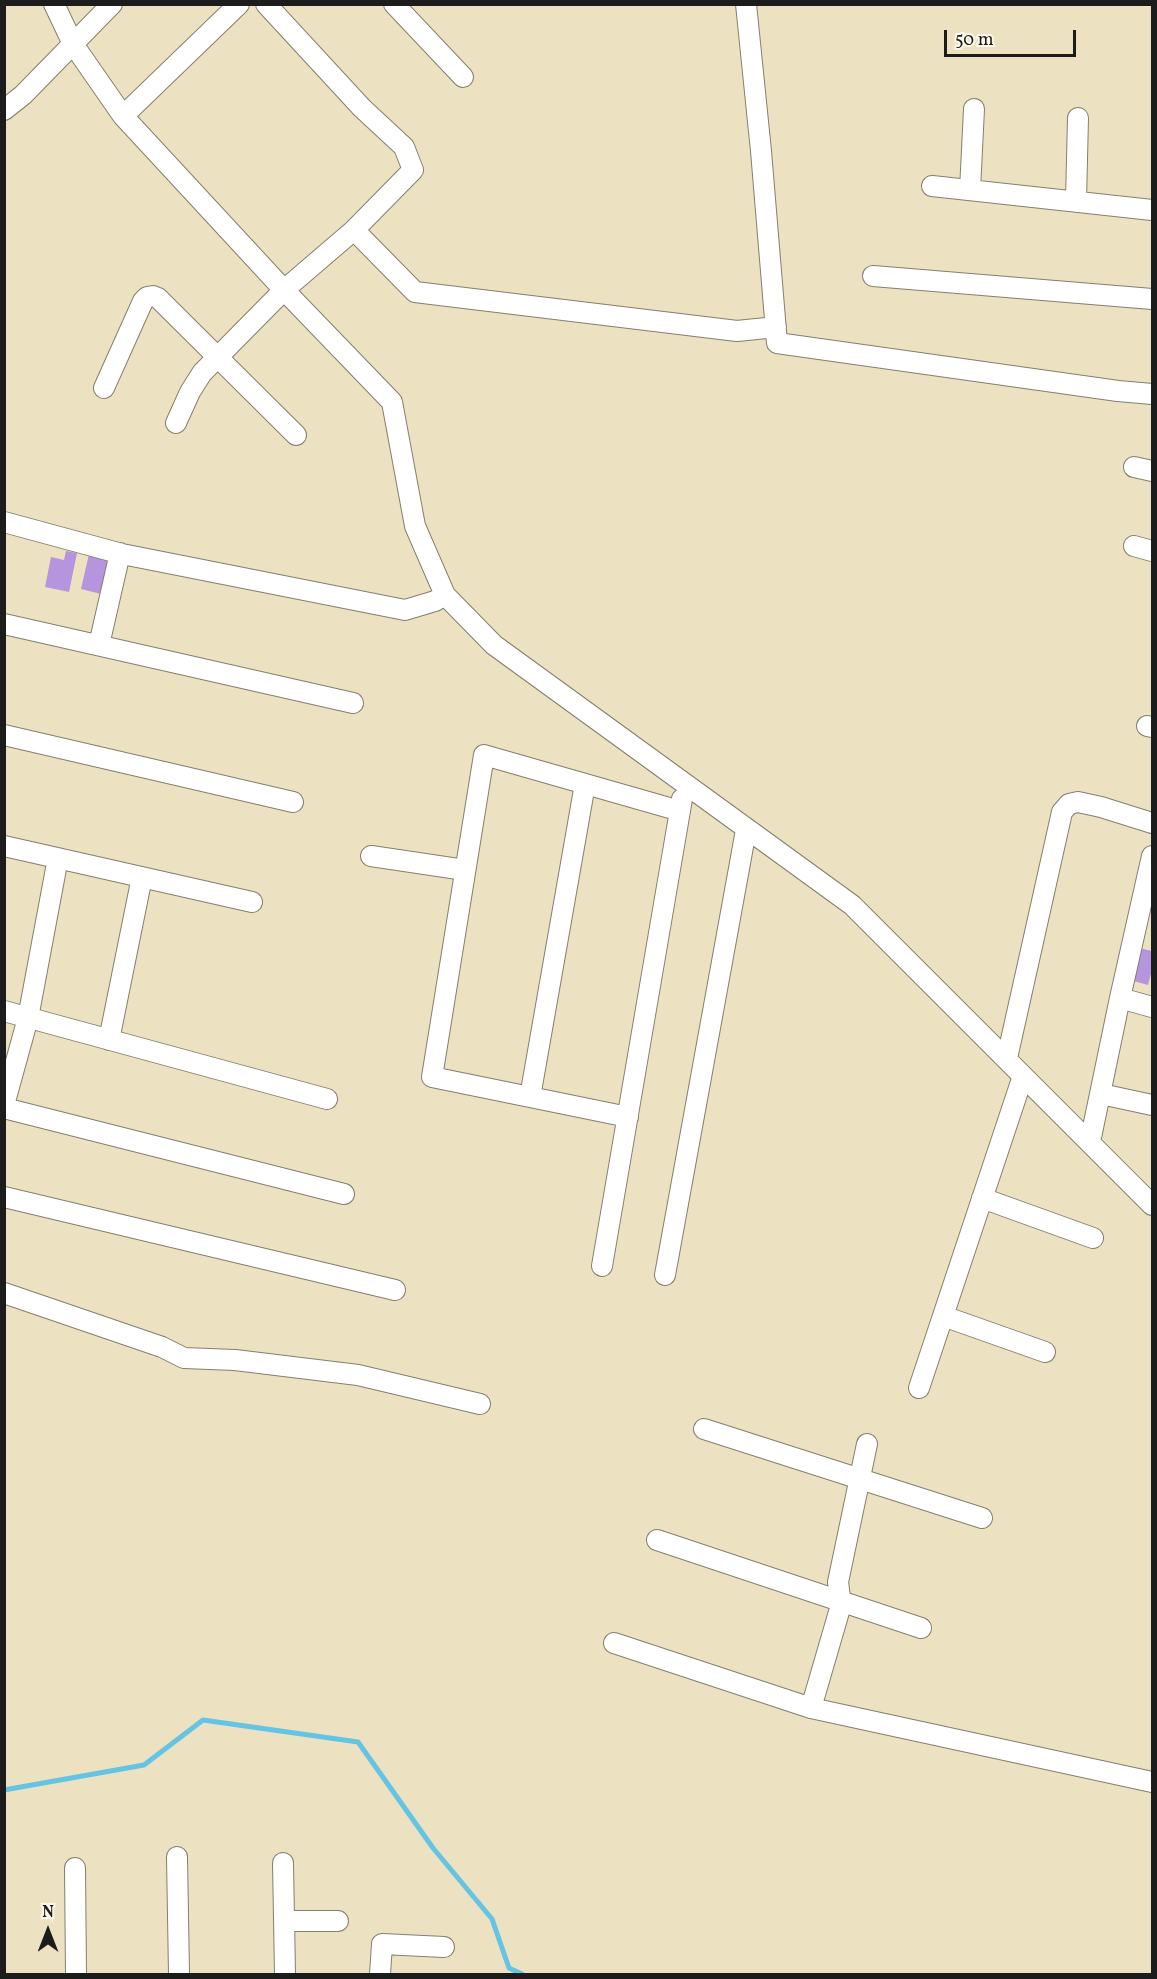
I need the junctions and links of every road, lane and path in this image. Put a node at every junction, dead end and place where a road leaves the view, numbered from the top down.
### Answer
1 (54, 4) edge
2 (112, 4) edge
3 (239, 4) edge
4 (266, 4) edge
5 (394, 4) edge
6 (746, 4) edge
7 (73, 44) junction
8 (463, 77) dead end
9 (974, 109) dead end
10 (4, 110) edge
11 (123, 116) junction
12 (1077, 118) dead end
13 (932, 186) dead end
14 (970, 190) junction
15 (1076, 201) junction
16 (1152, 210) edge
17 (354, 230) junction
18 (873, 276) dead end
19 (284, 290) junction
20 (1152, 299) edge
21 (776, 327) junction
22 (218, 356) junction
23 (104, 388) dead end
24 (1152, 394) edge
25 (176, 423) dead end
26 (296, 435) dead end
27 (4, 522) edge
28 (120, 553) junction
29 (440, 598) junction
30 (4, 624) edge
31 (99, 645) junction
32 (353, 703) dead end
33 (4, 735) edge
34 (585, 784) junction
35 (685, 785) junction
36 (293, 802) dead end
37 (680, 811) junction
38 (1152, 823) edge
39 (746, 830) junction
40 (4, 846) edge
41 (371, 856) dead end
42 (1152, 856) edge
43 (58, 858) junction
44 (465, 870) junction
45 (142, 877) junction
46 (1147, 900) edge
47 (252, 902) dead end
48 (1120, 998) junction
49 (1152, 1007) edge
50 (4, 1011) edge
51 (28, 1018) junction
52 (109, 1040) junction
53 (1006, 1058) junction
54 (1023, 1076) junction
55 (1101, 1094) junction
56 (530, 1097) junction
57 (327, 1099) dead end
58 (1152, 1105) edge
59 (4, 1107) edge
60 (628, 1117) junction
61 (1090, 1142) junction
62 (344, 1194) dead end
63 (4, 1197) edge
64 (982, 1198) junction
65 (1152, 1205) edge
66 (1093, 1238) dead end
67 (602, 1266) dead end
68 (665, 1275) dead end
69 (395, 1290) dead end
70 (4, 1293) edge
71 (943, 1316) junction
72 (1044, 1352) dead end
73 (919, 1388) dead end
74 (480, 1404) dead end
75 (704, 1429) dead end
76 (867, 1444) dead end
77 (859, 1479) junction
78 (982, 1518) dead end
79 (657, 1540) dead end
80 (840, 1601) junction
81 (921, 1628) dead end
82 (614, 1643) dead end
83 (811, 1708) junction
84 (1152, 1782) edge
85 (177, 1857) dead end
86 (283, 1863) dead end
87 (75, 1868) dead end
88 (284, 1921) junction
89 (338, 1921) dead end
90 (444, 1947) dead end
91 (76, 1974) edge
92 (178, 1974) edge
93 (285, 1974) edge
94 (380, 1974) edge

1 - 7 street
2 - 7 street
3 - 11 street
4 - 17 street
5 - 8 street
6 - 21 street
7 - 10 street
7 - 11 street
9 - 14 street
11 - 19 street
12 - 15 street
13 - 14 street
14 - 15 street
15 - 16 street
17 - 19 street
17 - 21 street
18 - 20 street
19 - 22 street
19 - 29 street
21 - 24 street
22 - 23 street
22 - 25 street
22 - 26 street
27 - 28 street
28 - 29 street
28 - 31 street
29 - 35 street
30 - 31 street
31 - 32 street
33 - 36 street
34 - 37 street
34 - 44 street
34 - 56 street
35 - 37 street
35 - 39 street
37 - 60 street
38 - 53 street
39 - 53 street
39 - 68 street
40 - 43 street
41 - 44 street
42 - 46 street
43 - 45 street
43 - 51 street
44 - 56 street
45 - 47 street
45 - 52 street
46 - 48 street
48 - 49 street
48 - 55 street
50 - 51 street
51 - 52 street
51 - 59 street
52 - 57 street
53 - 54 street
54 - 61 street
54 - 64 street
55 - 58 street
55 - 61 street
56 - 60 street
59 - 62 street
60 - 67 street
61 - 65 street
63 - 69 street
64 - 66 street
64 - 71 street
70 - 74 street
71 - 72 street
71 - 73 street
75 - 77 street
76 - 77 street
77 - 78 street
77 - 80 street
79 - 80 street
80 - 81 street
80 - 83 street
82 - 83 street
83 - 84 street
85 - 92 street
86 - 88 street
87 - 91 street
88 - 89 street
88 - 93 street
90 - 94 street

